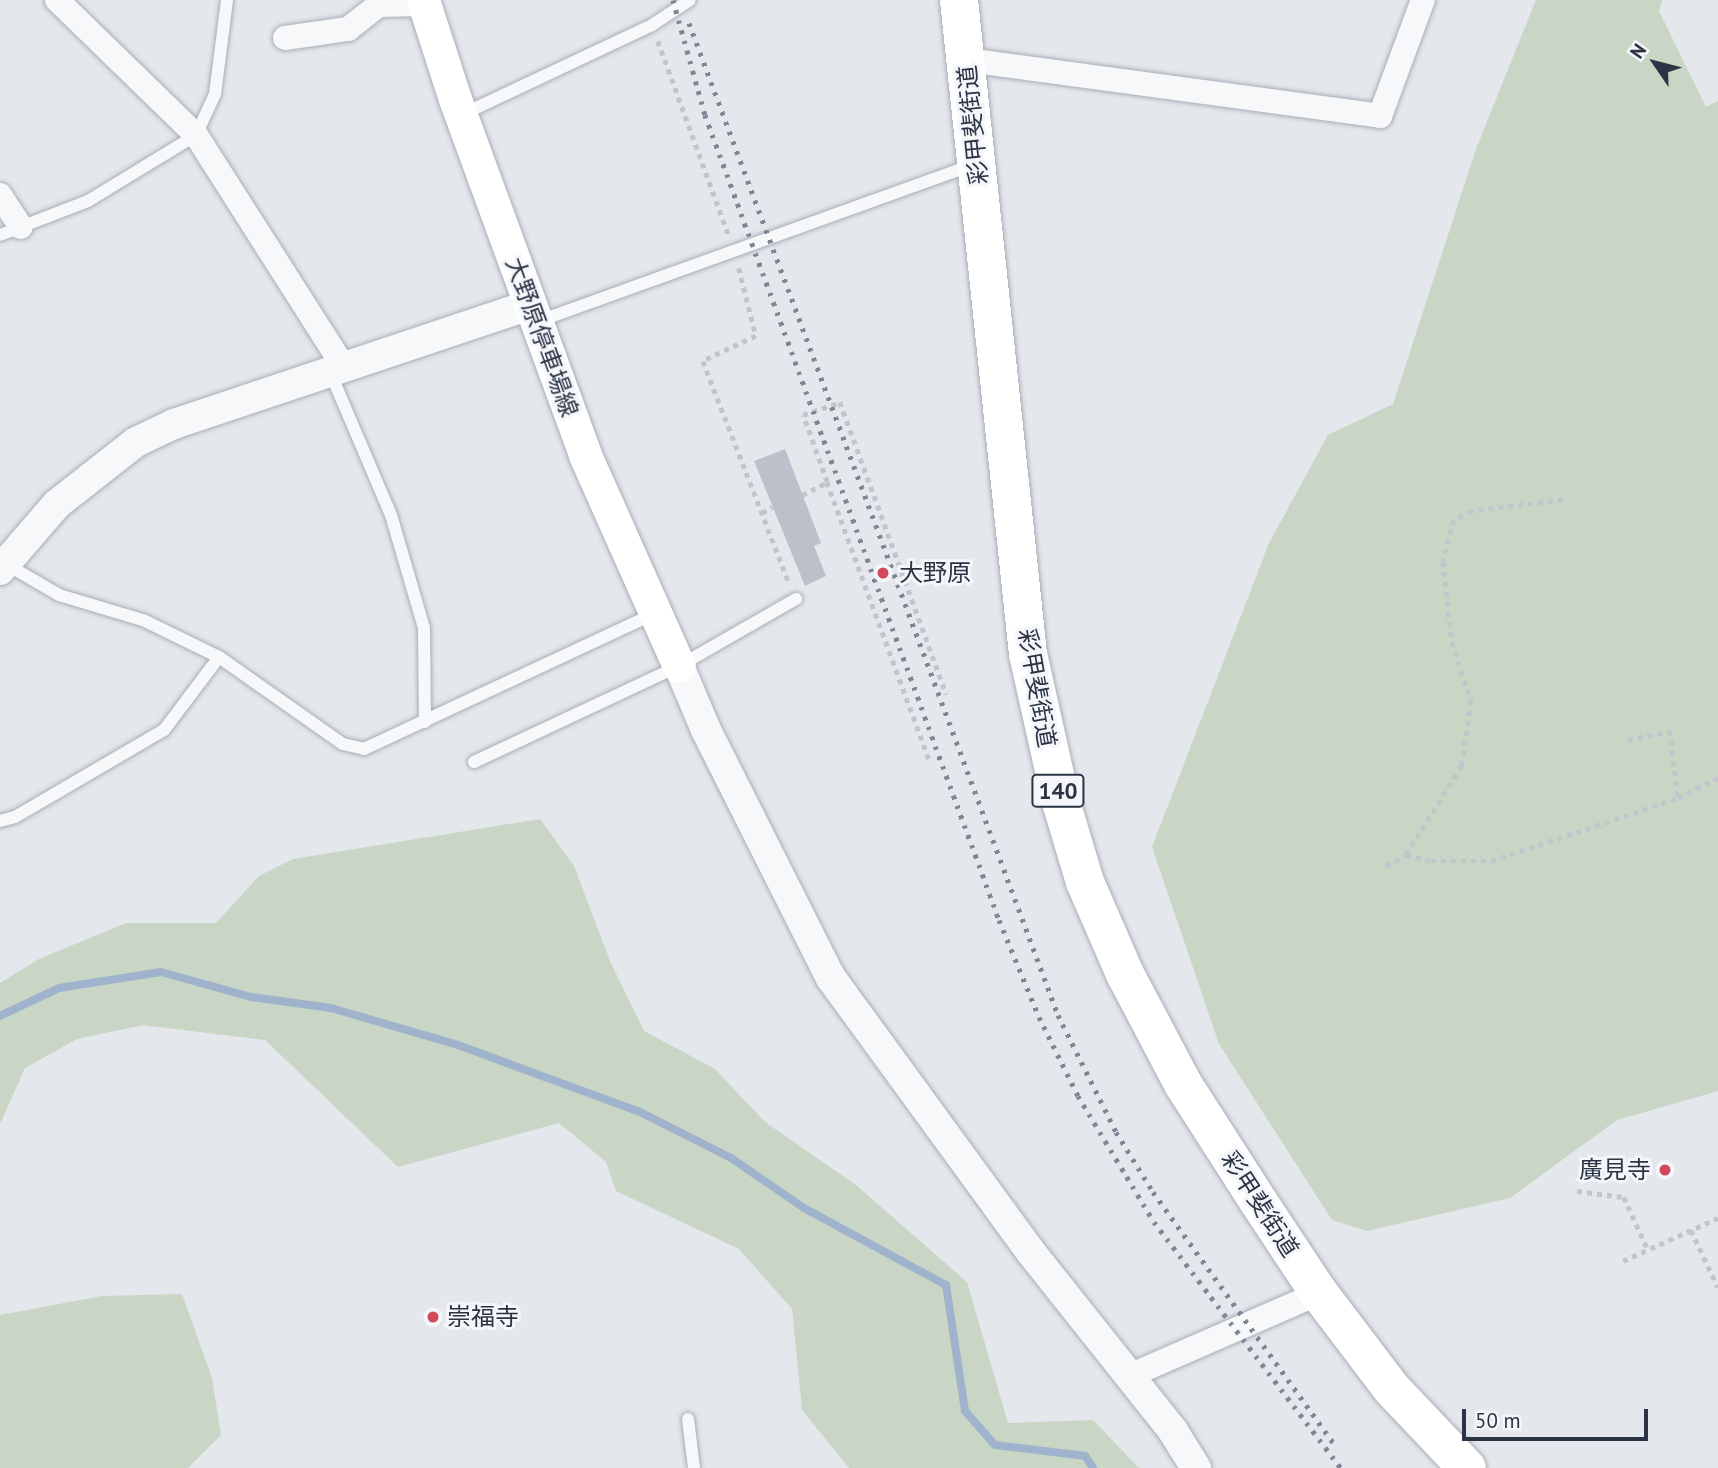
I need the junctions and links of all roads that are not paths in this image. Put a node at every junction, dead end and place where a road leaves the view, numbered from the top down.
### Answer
1 (57, 0) edge
2 (228, 0) edge
3 (690, 0) edge
4 (959, 0) edge
5 (1423, 0) edge
6 (424, 2) edge
7 (285, 38) dead end
8 (967, 61) junction
9 (461, 116) junction
10 (196, 135) junction
11 (977, 164) junction
12 (0, 195) edge
13 (10, 231) edge
14 (533, 314) junction
15 (337, 369) junction
16 (3, 567) edge
17 (796, 599) road end
18 (655, 614) junction
19 (219, 657) junction
20 (679, 666) junction
21 (425, 722) junction
22 (474, 762) dead end
23 (0, 821) edge
24 (1319, 1293) junction
25 (1128, 1377) junction
26 (688, 1419) dead end
27 (694, 1468) edge
28 (1196, 1468) edge
29 (1467, 1468) edge

1 - 10 street
2 - 10 lane
3 - 9 lane
4 - 8 highway, 彩甲斐街道 / 140
5 - 8 street
6 - 7 street
6 - 9 main road, 大野原停車場線
8 - 11 highway, 彩甲斐街道 / 140
9 - 14 main road, 大野原停車場線
10 - 13 lane
10 - 15 street
11 - 14 lane
11 - 24 highway, 彩甲斐街道 / 140
12 - 13 street
14 - 15 street
14 - 18 main road, 大野原停車場線
15 - 16 street
15 - 21 lane
16 - 19 lane
17 - 20 lane
18 - 20 main road, 大野原停車場線
18 - 21 lane
19 - 21 lane
19 - 23 lane
20 - 22 lane
20 - 25 street
24 - 25 street
24 - 29 highway, 彩甲斐街道 / 140
25 - 28 street
26 - 27 lane

